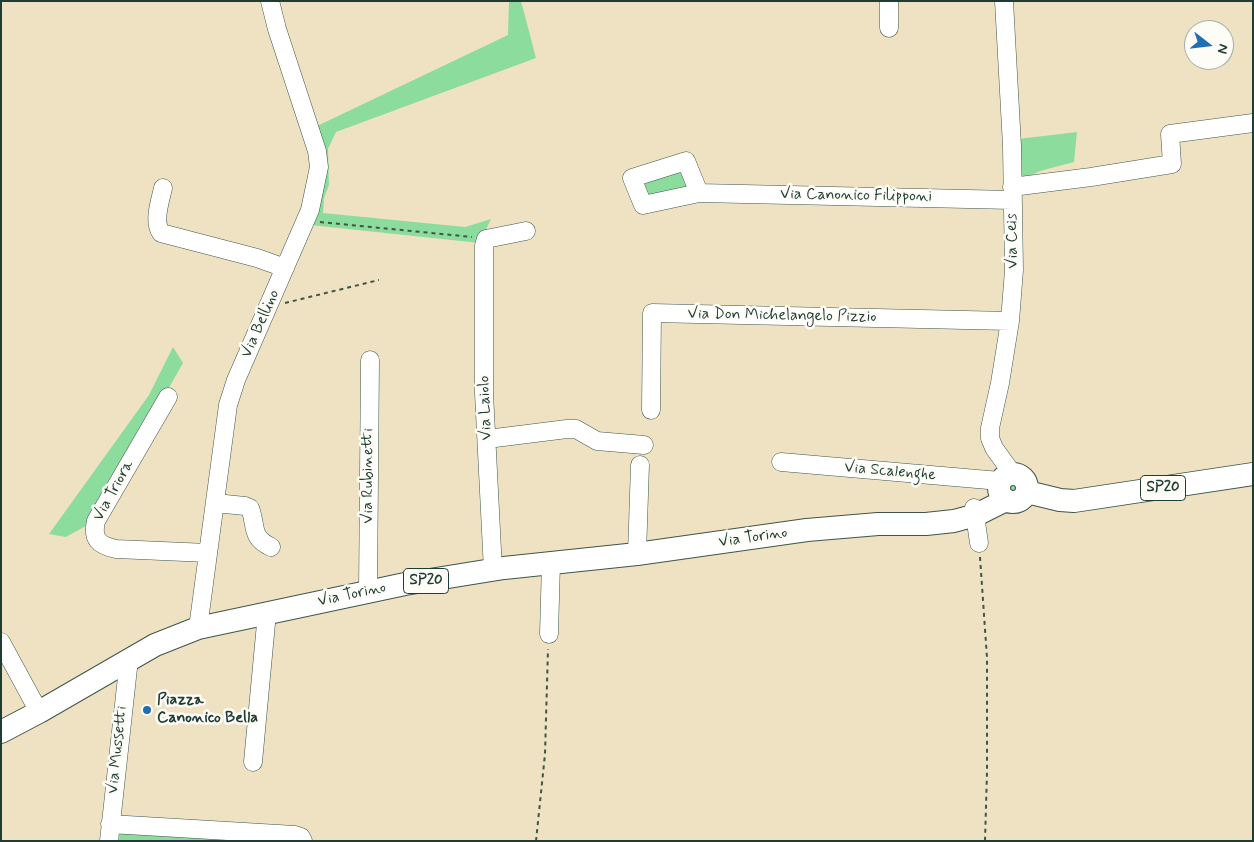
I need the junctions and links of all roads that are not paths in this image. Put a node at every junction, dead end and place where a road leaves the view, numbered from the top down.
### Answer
1 (270, 1) edge
2 (889, 1) edge
3 (1004, 1) edge
4 (889, 28) dead end
5 (1253, 122) edge
6 (163, 188) dead end
7 (699, 193) dead end
8 (1012, 194) junction
9 (526, 231) dead end
10 (285, 268) junction
11 (1010, 321) junction
12 (370, 360) dead end
13 (168, 397) dead end
14 (651, 410) dead end
15 (487, 439) junction
16 (644, 445) dead end
17 (781, 462) dead end
18 (640, 466) dead end
19 (1253, 474) edge
20 (1004, 486) junction
21 (215, 503) junction
22 (975, 512) junction
23 (980, 543) road end
24 (271, 547) dead end
25 (208, 552) junction
26 (637, 554) junction
27 (551, 563) junction
28 (493, 570) junction
29 (368, 592) junction
30 (267, 613) junction
31 (198, 628) junction
32 (549, 634) road end
33 (1, 642) edge
34 (128, 659) junction
35 (39, 712) junction
36 (1, 732) edge
37 (253, 762) dead end
38 (110, 832) edge
39 (304, 841) edge

1 - 10 street, Via Bellino
2 - 4 street
3 - 8 street, Via Ceis
5 - 8 street, Via Canonico Filipponi
6 - 10 street
7 - 8 street, Via Canonico Filipponi
8 - 11 street, Via Ceis
9 - 15 street, Via Laiolo
10 - 21 street, Via Bellino
11 - 14 street, Via Don Michelangelo Pizzio
11 - 20 street, Via Ceis
12 - 29 street, Via Rubinetti
13 - 25 street, Via Triora
15 - 16 street
15 - 28 street, Via Laiolo
17 - 20 street, Via Scalenghe
18 - 26 street
19 - 20 main road, SP20
20 - 22 main road, Via Torino / SP20
21 - 24 street
21 - 25 street, Via Bellino
22 - 23 street
22 - 26 main road, Via Torino / SP20
25 - 31 street, Via Bellino
26 - 27 main road, Via Torino / SP20
27 - 28 main road, Via Torino / SP20
27 - 32 street
28 - 29 main road, Via Torino / SP20
29 - 30 main road, Via Torino / SP20
30 - 31 main road, Via Torino / SP20
30 - 37 street
31 - 34 main road, Via Torino / SP20
33 - 35 street
34 - 35 main road, Via Torino / SP20
34 - 38 street, Via Mussetti
35 - 36 main road, Via Torino / SP20
38 - 39 street

